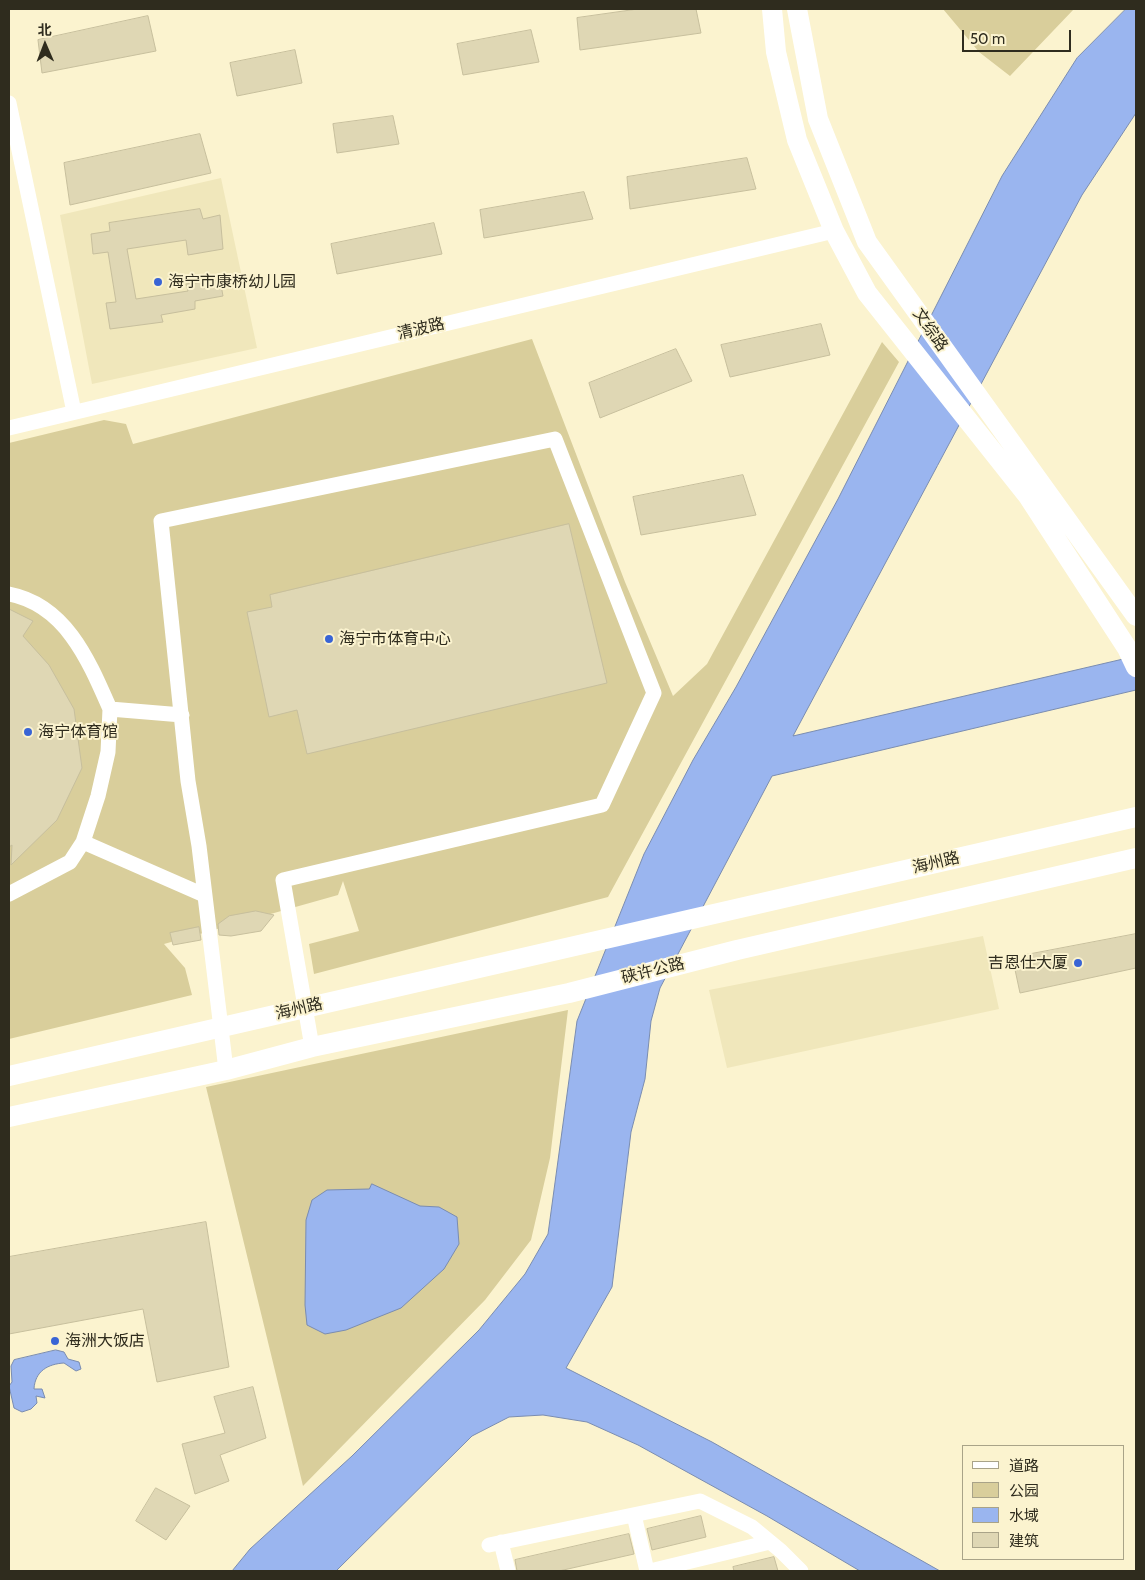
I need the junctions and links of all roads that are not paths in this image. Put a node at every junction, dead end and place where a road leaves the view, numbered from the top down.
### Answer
1 (772, 9) edge
2 (797, 9) edge
3 (9, 103) edge
4 (834, 231) junction
5 (74, 412) junction
6 (9, 428) edge
7 (9, 594) edge
8 (1136, 616) edge
9 (1136, 667) edge
10 (110, 709) junction
11 (182, 714) junction
12 (1136, 817) edge
13 (83, 842) junction
14 (1136, 858) edge
15 (9, 894) edge
16 (204, 895) junction
17 (306, 1008) junction
18 (220, 1028) junction
19 (312, 1047) junction
20 (226, 1070) junction
21 (9, 1076) edge
22 (9, 1118) edge
23 (634, 1515) junction
24 (770, 1542) junction
25 (786, 1556) junction
26 (508, 1571) edge
27 (649, 1571) edge
28 (789, 1571) edge
29 (801, 1571) edge

1 - 4 main road
2 - 8 main road, 文综路
3 - 5 street
4 - 5 street, 清波路
4 - 9 main road
5 - 6 street, 清波路
7 - 10 street
10 - 11 street
10 - 13 street
11 - 16 street
11 - 17 street
12 - 17 main road, 海州路
13 - 15 street
13 - 16 street
14 - 19 main road, 硖许公路
16 - 18 street
17 - 18 main road, 海州路
17 - 19 street
18 - 20 street
18 - 21 main road, 海州路
19 - 20 main road
20 - 22 main road
23 - 24 street
23 - 26 street
23 - 27 street
24 - 25 street
24 - 27 street
25 - 28 street
25 - 29 street

